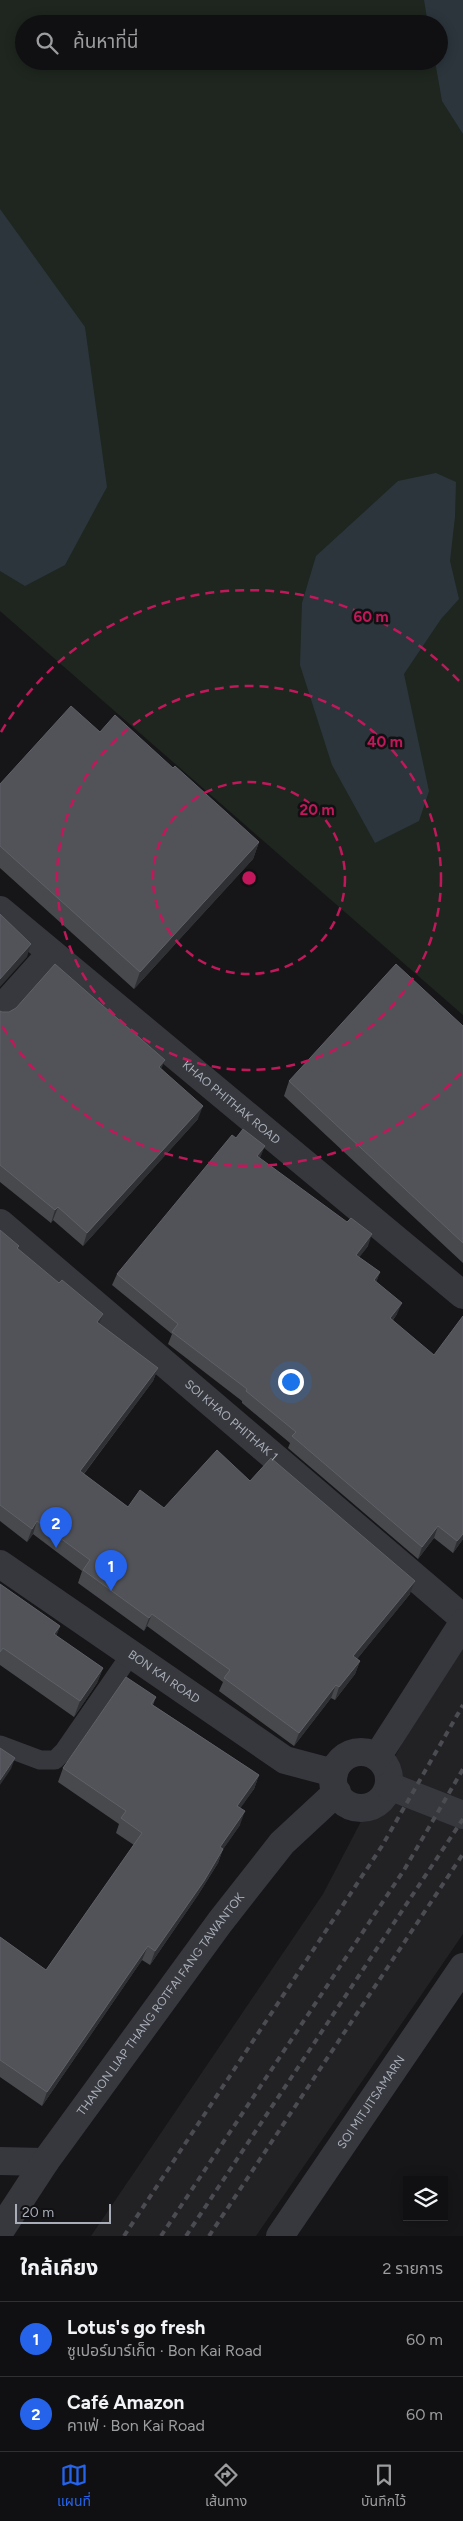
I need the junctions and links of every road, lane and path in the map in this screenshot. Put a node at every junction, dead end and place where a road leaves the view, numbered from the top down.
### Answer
1 (0, 910) edge
2 (51, 954) junction
3 (0, 1010) edge
4 (0, 1223) edge
5 (463, 1294) edge
6 (0, 1564) edge
7 (463, 1618) edge
8 (463, 1623) edge
9 (131, 1654) junction
10 (0, 1745) edge
11 (377, 1757) junction
12 (335, 1783) junction
13 (389, 1786) junction
14 (463, 1814) edge
15 (463, 1967) edge
16 (0, 2161) edge
17 (45, 2162) junction
18 (0, 2231) edge
19 (280, 2236) edge

1 - 2 street, KHAO PHITHAK ROAD
2 - 3 street
2 - 5 street, KHAO PHITHAK ROAD
4 - 7 street, SOI KHAO PHITHAK 1
6 - 9 street, BON KAI ROAD
8 - 11 street
9 - 10 lane
9 - 12 street, BON KAI ROAD
11 - 12 street
11 - 13 street
12 - 13 street
12 - 17 street, THANON LIAP THANG ROTFAI FANG TAWANTOK
13 - 14 street
15 - 19 street, SOI MITJITSAMARN
16 - 17 street
17 - 18 street, THANON LIAP THANG ROTFAI FANG TAWANTOK

